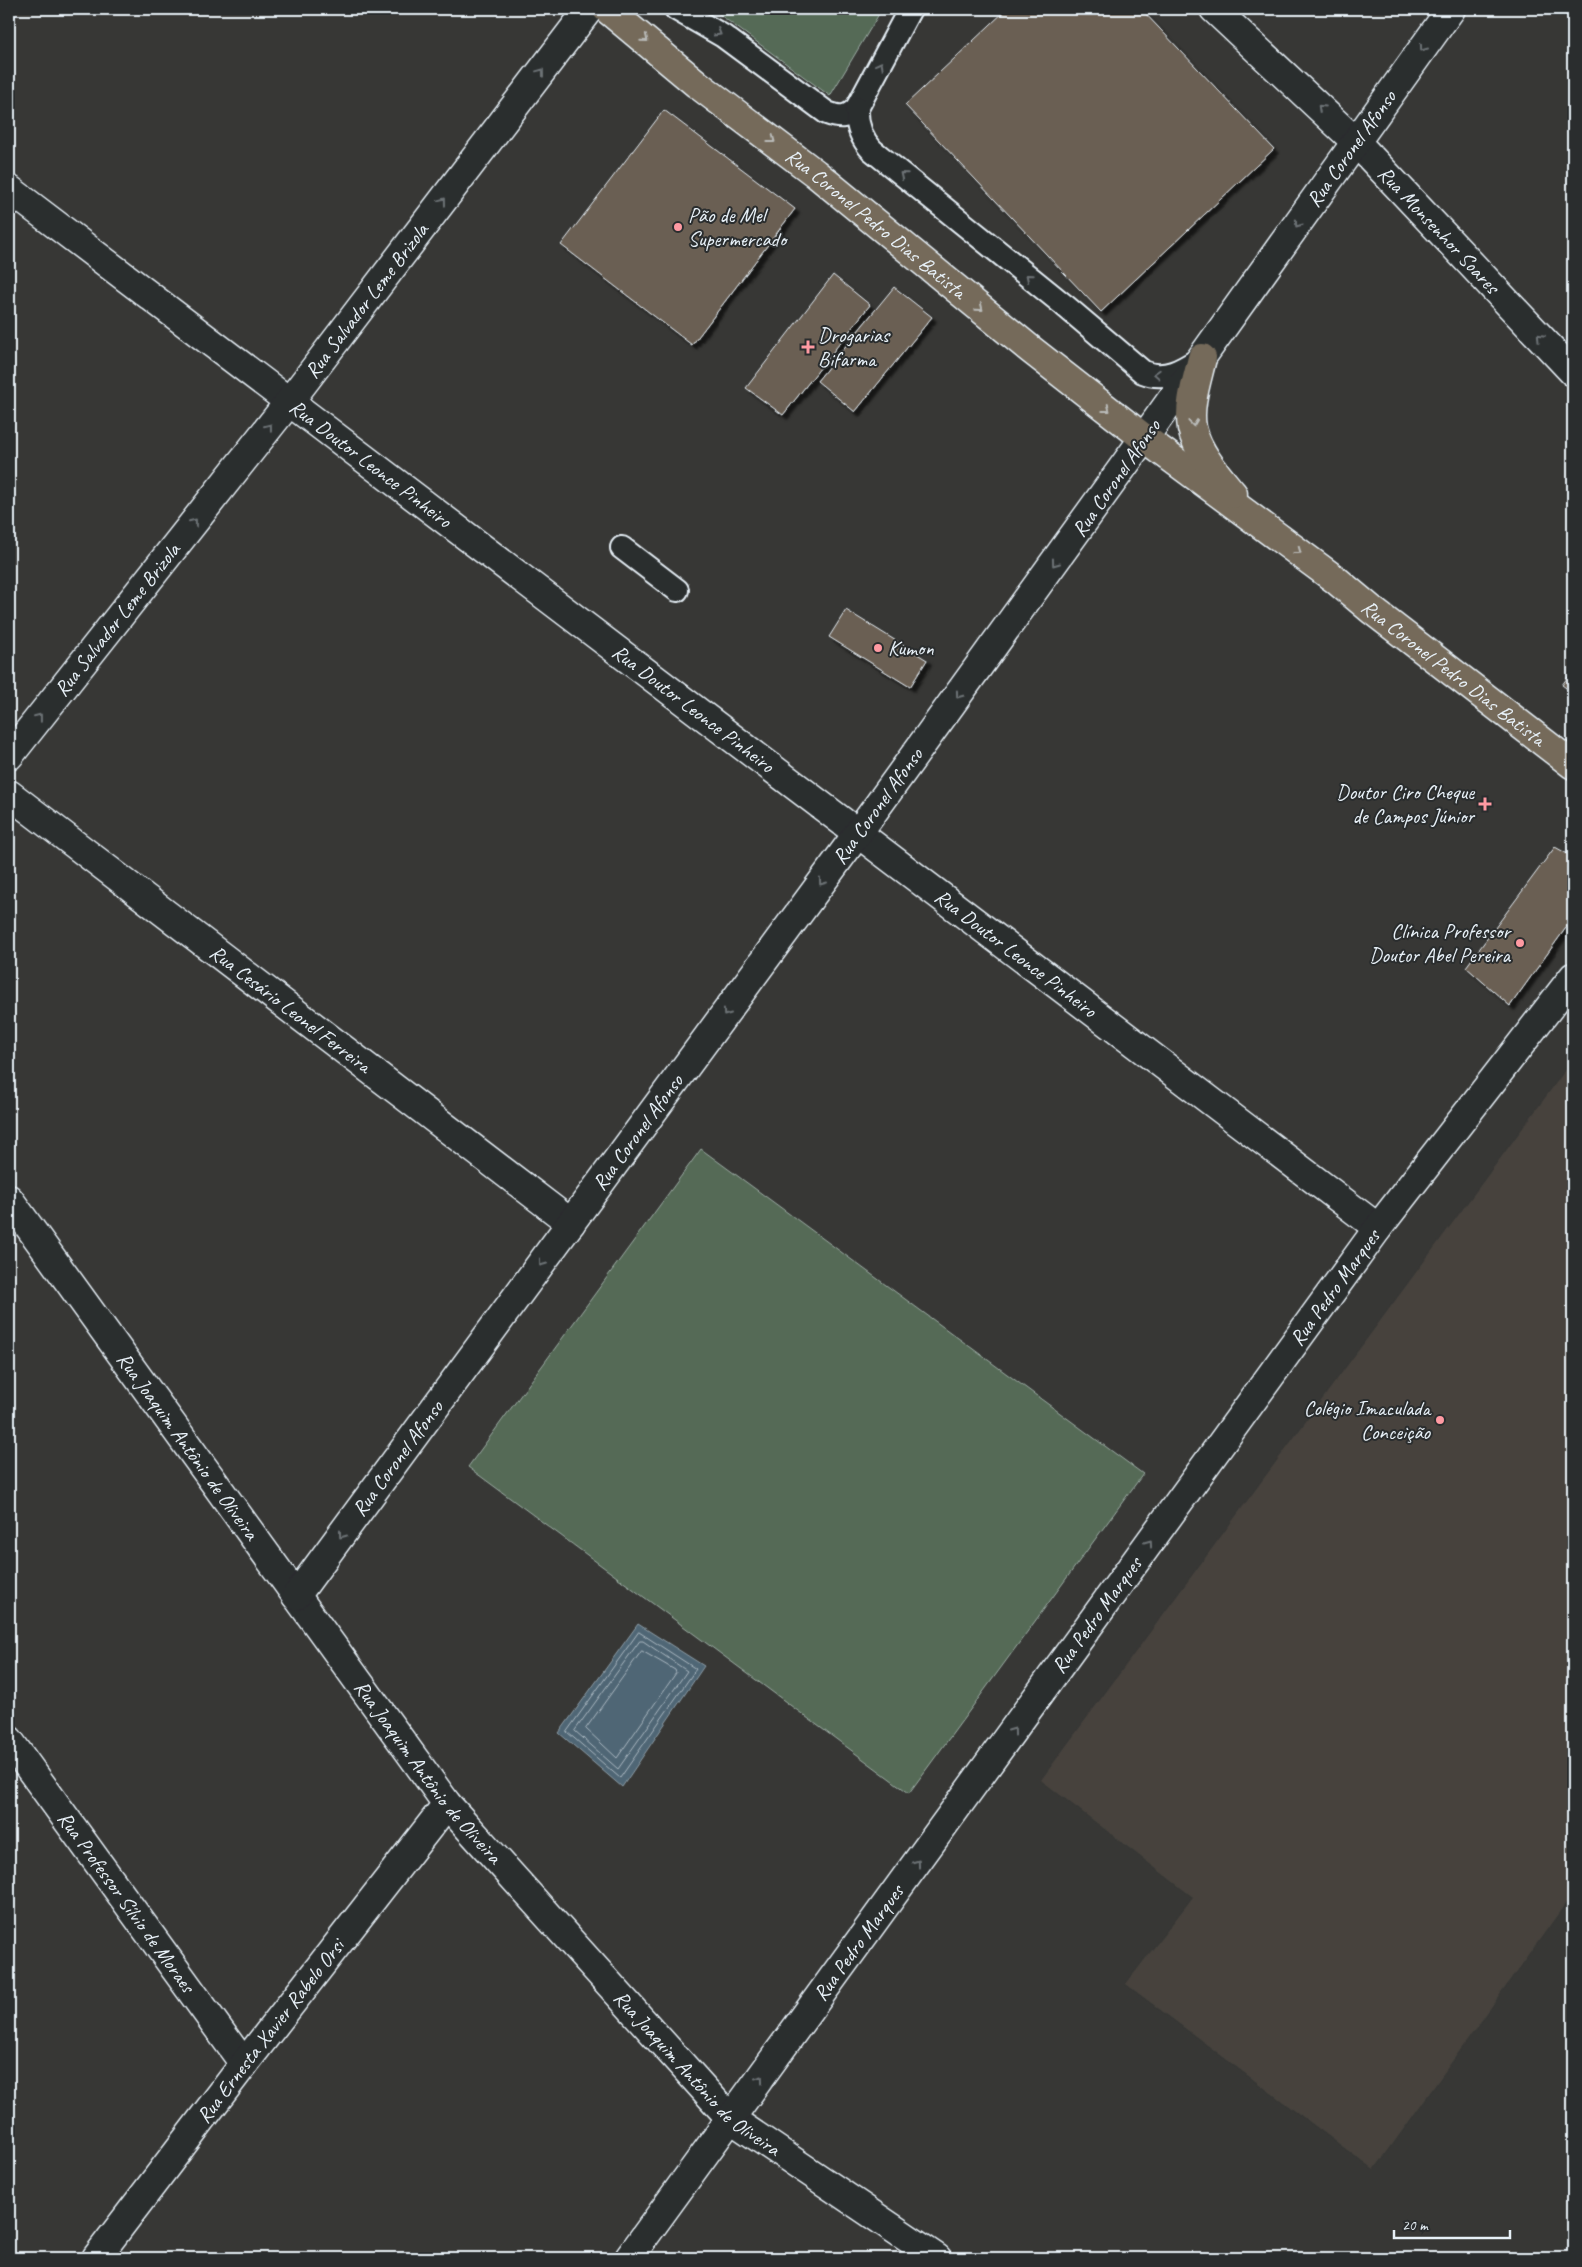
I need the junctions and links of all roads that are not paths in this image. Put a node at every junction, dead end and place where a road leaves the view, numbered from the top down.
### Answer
1 (589, 9) edge
2 (607, 9) edge
3 (676, 9) edge
4 (910, 9) edge
5 (1214, 9) edge
6 (1451, 9) edge
7 (857, 108) junction
8 (1356, 142) junction
9 (9, 189) edge
10 (1202, 358) junction
11 (1573, 372) edge
12 (289, 402) junction
13 (1144, 438) junction
14 (1259, 523) junction
15 (622, 548) dead end
16 (677, 590) dead end
17 (9, 756) edge
18 (1573, 765) edge
19 (9, 794) edge
20 (858, 833) junction
21 (1573, 977) edge
22 (9, 1199) edge
23 (571, 1223) junction
24 (1378, 1228) junction
25 (296, 1596) junction
26 (9, 1740) edge
27 (447, 1804) junction
28 (244, 2064) junction
29 (731, 2119) junction
30 (96, 2258) edge
31 (629, 2258) edge
32 (937, 2258) edge

12 -> 1 street, Rua Salvador Leme Brizola
2 -> 13 main road, Rua Coronel Pedro Dias Batista
3 -> 7 lane
7 -> 4 lane
8 -> 5 street, Rua Monsenhor Soares
6 -> 8 street, Rua Coronel Afonso
10 -> 7 lane
8 -> 10 street, Rua Coronel Afonso
11 -> 8 street, Rua Monsenhor Soares
9 - 12 street, Rua Doutor Leonce Pinheiro
10 - 13 street, Rua Coronel Afonso
10 -> 14 main road
17 -> 12 street, Rua Salvador Leme Brizola
12 - 20 street, Rua Doutor Leonce Pinheiro
13 - 14 main road, Rua Coronel Pedro Dias Batista
13 -> 20 street, Rua Coronel Afonso
14 -> 18 main road, Rua Coronel Pedro Dias Batista
15 - 16 lane
19 - 23 street, Rua Cesário Leonel Ferreira
20 -> 23 street, Rua Coronel Afonso
20 - 24 street, Rua Doutor Leonce Pinheiro
21 - 24 street, Rua Pedro Marques
22 - 25 street, Rua Joaquim Antônio de Oliveira
23 -> 25 street, Rua Coronel Afonso
29 -> 24 street, Rua Pedro Marques
25 - 27 street, Rua Joaquim Antônio de Oliveira
26 - 28 street, Rua Professor Sílvio de Moraes
27 - 28 street, Rua Ernesta Xavier Rabelo Orsi
27 - 29 street, Rua Joaquim Antônio de Oliveira
28 - 30 street, Rua Ernesta Xavier Rabelo Orsi
29 - 31 street, Rua Pedro Marques
29 - 32 street, Rua Joaquim Antônio de Oliveira

